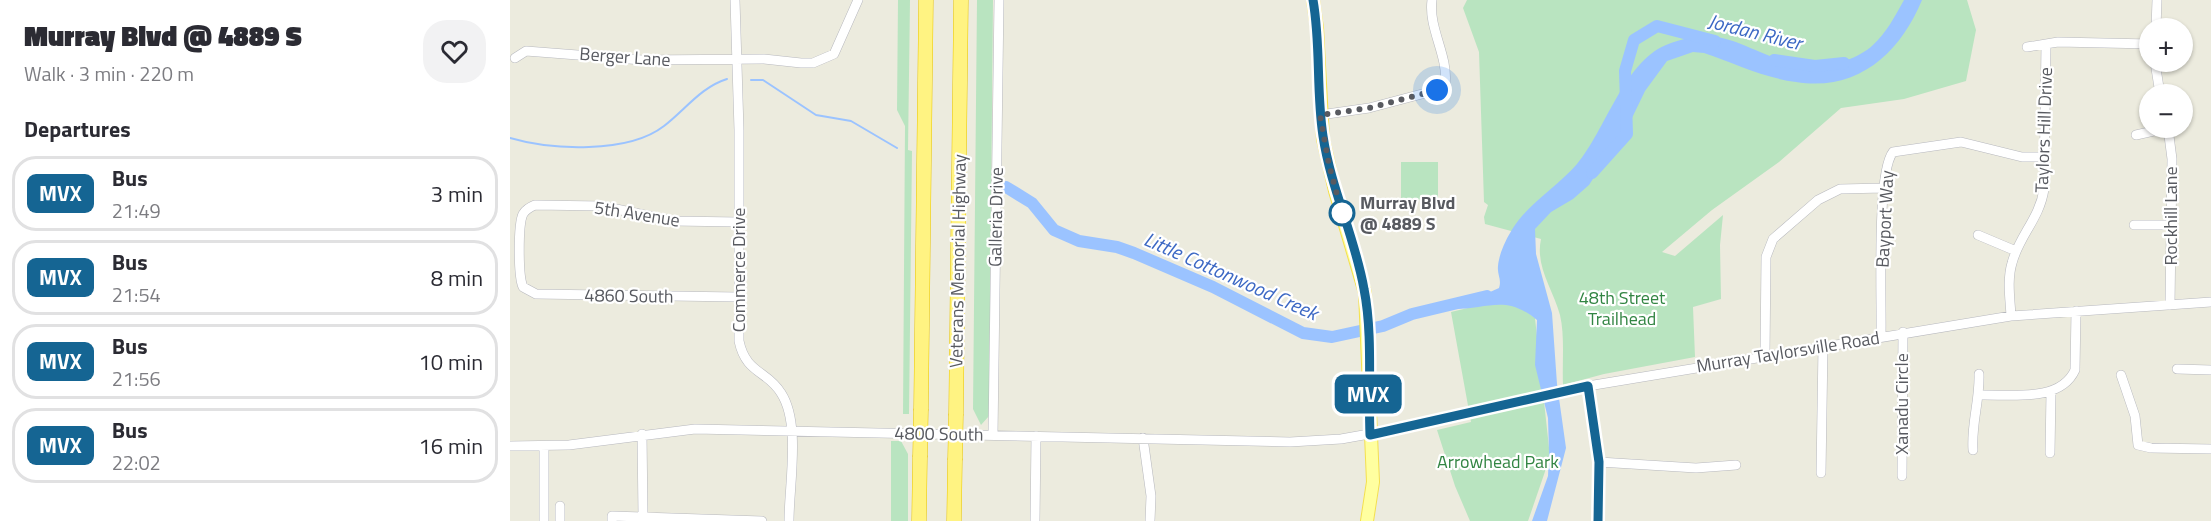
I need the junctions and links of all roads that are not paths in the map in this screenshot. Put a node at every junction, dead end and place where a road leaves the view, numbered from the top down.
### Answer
1 (735, 0) edge
2 (858, 0) edge
3 (926, 0) edge
4 (961, 0) edge
5 (999, 0) edge
6 (1313, 0) edge
7 (1432, 0) edge
8 (2157, 0) edge
9 (2156, 18) edge
10 (2046, 44) junction
11 (2139, 44) edge
12 (2026, 47) dead end
13 (515, 58) dead end
14 (737, 59) junction
15 (1320, 115) junction
16 (2139, 134) edge
17 (2136, 135) dead end
18 (2169, 138) edge
19 (2045, 157) junction
20 (1884, 188) junction
21 (739, 222) junction
22 (2134, 225) dead end
23 (2171, 225) junction
24 (1978, 235) dead end
25 (2016, 251) junction
26 (523, 287) joint
27 (738, 297) junction
28 (2211, 302) edge
29 (2170, 305) junction
30 (2076, 311) junction
31 (2011, 316) junction
32 (1903, 333) junction
33 (1881, 336) junction
34 (1823, 346) junction
35 (1765, 354) junction
36 (2178, 369) dead end
37 (2211, 370) edge
38 (1979, 374) dead end
39 (2121, 375) dead end
40 (1588, 386) junction
41 (2051, 392) junction
42 (1979, 394) junction
43 (791, 431) junction
44 (642, 434) junction
45 (993, 435) junction
46 (1370, 435) junction
47 (1036, 436) junction
48 (1143, 438) junction
49 (510, 446) edge
50 (544, 446) junction
51 (2211, 449) edge
52 (1973, 450) dead end
53 (2050, 453) dead end
54 (1599, 462) junction
55 (1736, 465) dead end
56 (1821, 473) dead end
57 (1902, 476) dead end
58 (560, 506) dead end
59 (643, 516) junction
60 (664, 519) edge
61 (544, 521) edge
62 (560, 521) edge
63 (612, 521) edge
64 (762, 521) edge
65 (789, 521) edge
66 (919, 521) edge
67 (954, 521) edge
68 (1035, 521) edge
69 (1150, 521) edge
70 (1367, 521) edge
71 (1598, 521) edge

1 - 14 street, Commerce Drive
2 - 14 street, Berger Lane
3 - 66 highway, Veterans Memorial Highway, bridge
4 - 67 highway, Veterans Memorial Highway, bridge
5 - 45 street, Galleria Drive
6 - 15 main road
7 - 15 street
8 - 9 street
10 - 11 street
10 - 12 street
10 - 19 street, Taylors Hill Drive
13 - 14 street, Berger Lane
14 - 21 street, Commerce Drive
15 - 46 main road
16 - 17 street
18 - 23 street, Rockhill Lane
19 - 20 street, Bayport Way
19 - 25 street, Taylors Hill Drive
20 - 33 street, Bayport Way
20 - 35 street
21 - 26 street, 5th Avenue
21 - 27 street, Commerce Drive
22 - 23 street
23 - 29 street, Rockhill Lane
24 - 25 street
25 - 31 street, Taylors Hill Drive
26 - 27 street, 4860 South
27 - 43 street, Commerce Drive
28 - 29 street, Murray Taylorsville Road
29 - 30 street, Murray Taylorsville Road
30 - 31 street, Murray Taylorsville Road
30 - 41 street
31 - 32 street, Murray Taylorsville Road
32 - 33 street, Murray Taylorsville Road
32 - 57 street, Xanadu Circle
33 - 34 street, Murray Taylorsville Road
34 - 35 street, Murray Taylorsville Road
34 - 56 street
35 - 40 street, Murray Taylorsville Road
36 - 37 street
38 - 42 street
39 - 51 street
40 - 46 street, Murray Taylorsville Road
40 - 54 street
41 - 42 street
41 - 53 street
42 - 52 street
43 - 44 street, 4800 South
43 - 45 street, 4800 South
43 - 65 street, Commerce Drive
44 - 50 street, 4800 South
44 - 59 street
45 - 47 street, 4800 South
46 - 48 street, 4800 South
46 - 70 main road
47 - 48 street, 4800 South
47 - 68 street
48 - 69 street
49 - 50 street, 4800 South
50 - 61 street
54 - 55 street
54 - 71 street
58 - 62 street
59 - 60 street
59 - 63 street
60 - 64 street

